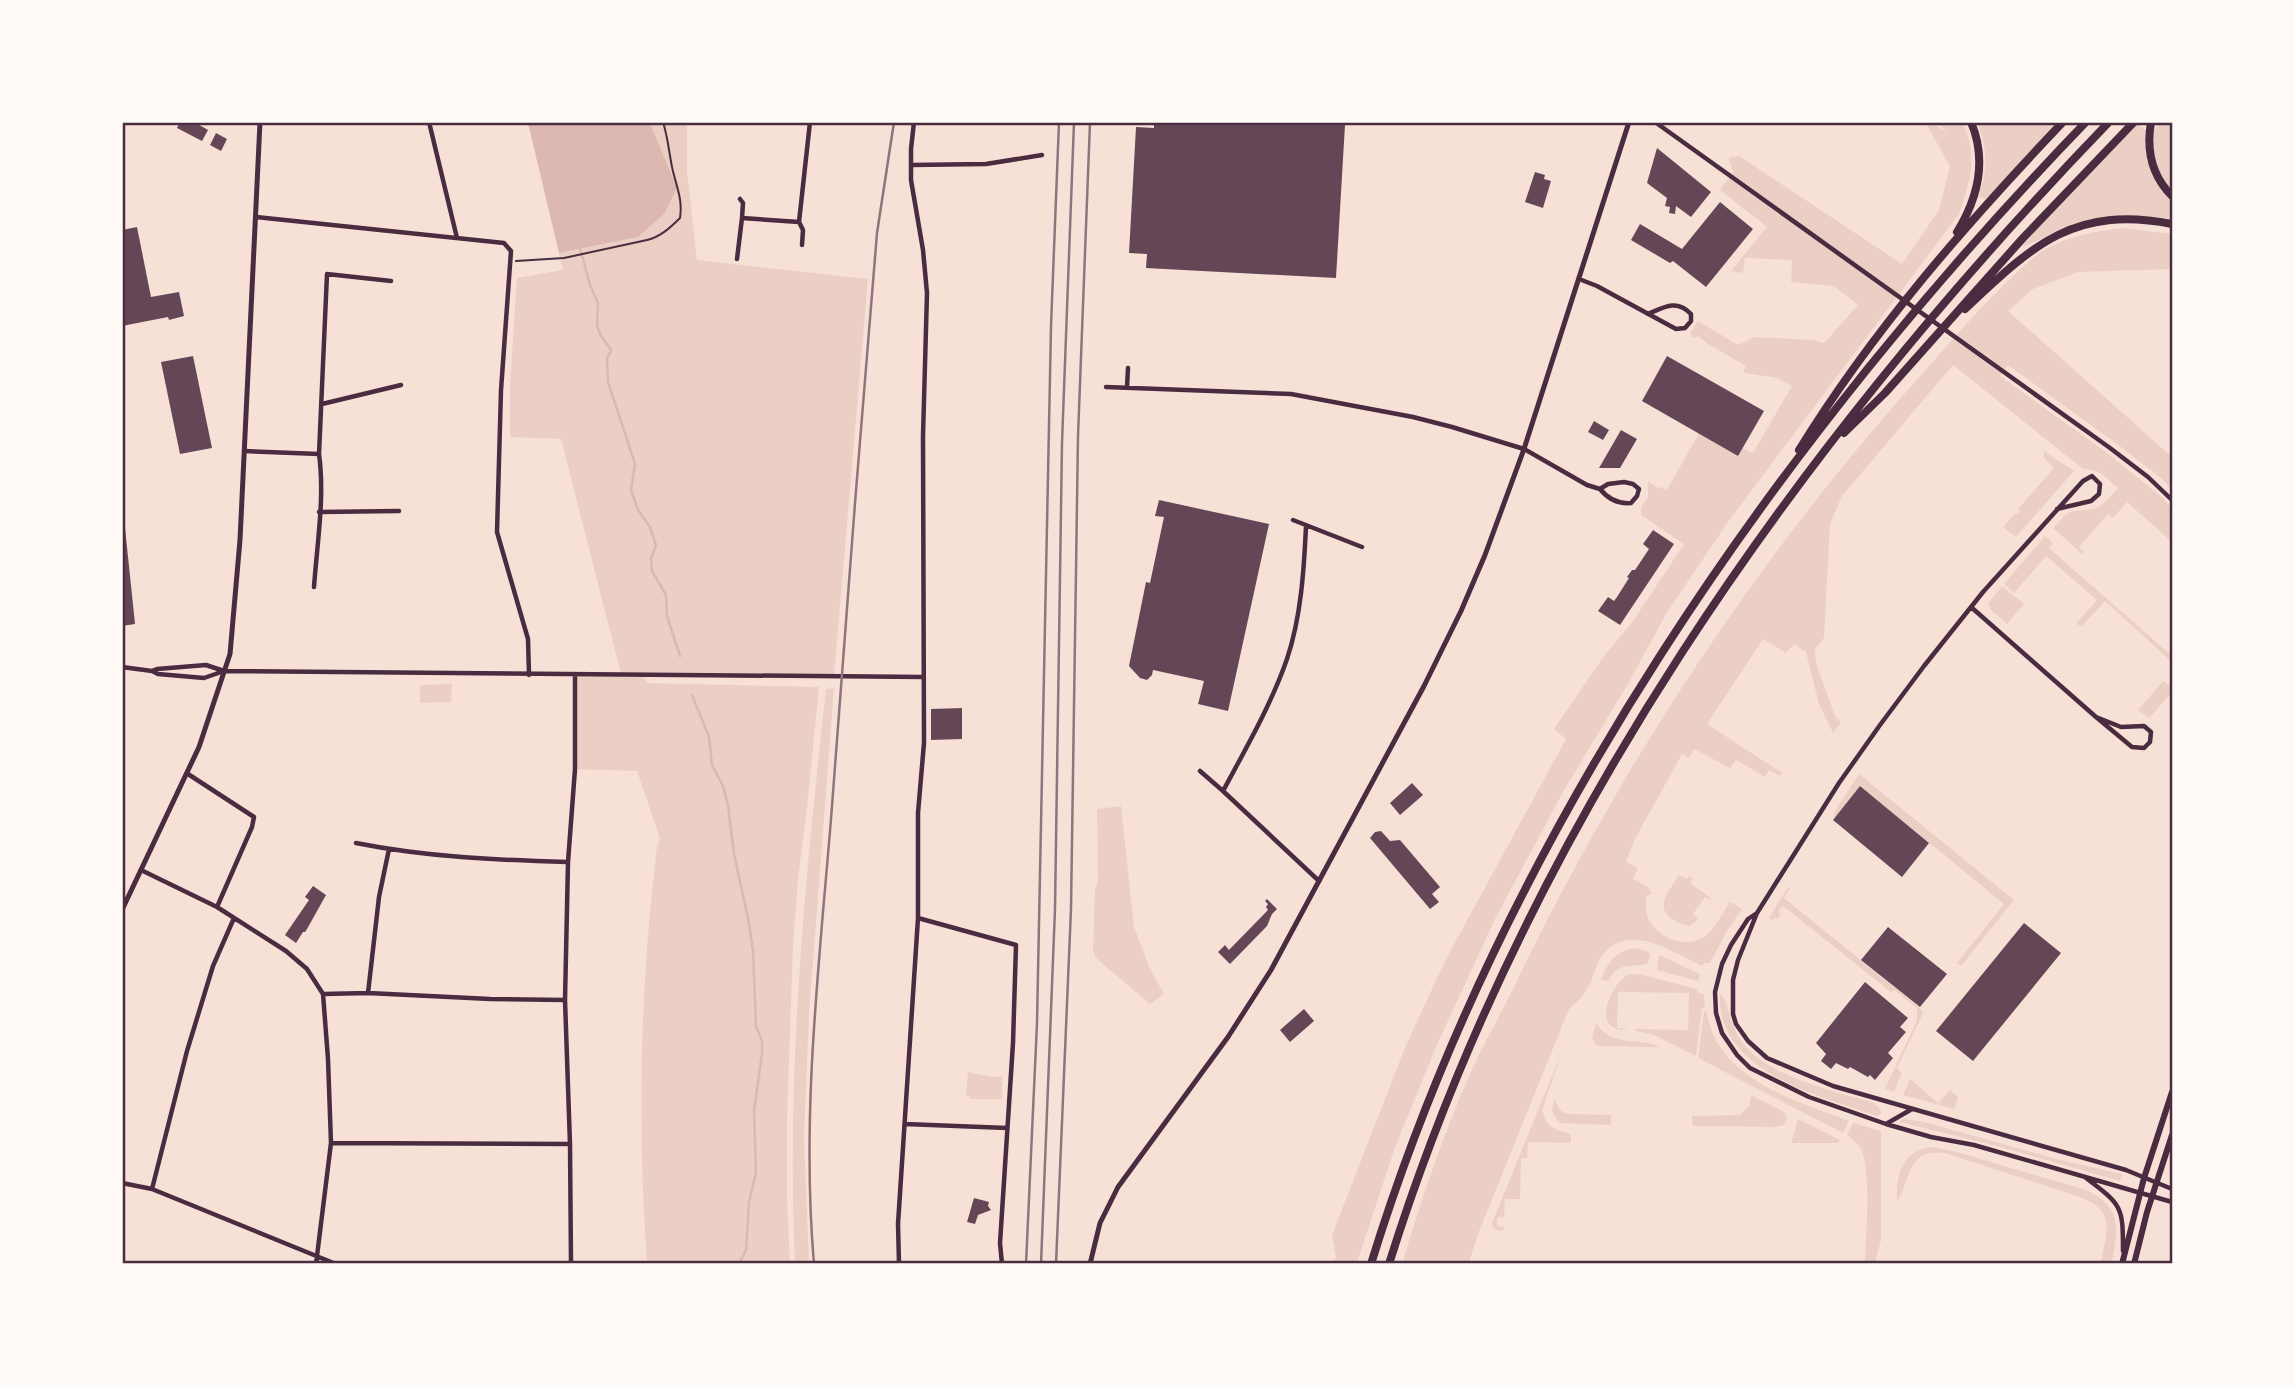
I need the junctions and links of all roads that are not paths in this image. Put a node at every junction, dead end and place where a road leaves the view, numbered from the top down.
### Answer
1 (260, 122) edge
2 (429, 122) edge
3 (810, 122) edge
4 (914, 122) edge
5 (1629, 122) edge
6 (1655, 122) edge
7 (1971, 122) edge
8 (2063, 122) edge
9 (2086, 122) edge
10 (2109, 122) edge
11 (2134, 122) edge
12 (2151, 122) edge
13 (1042, 155) dead end
14 (910, 165) junction
15 (2172, 197) edge
16 (740, 199) dead end
17 (256, 217) junction
18 (742, 218) junction
19 (799, 222) junction
20 (2172, 223) edge
21 (457, 238) junction
22 (802, 245) dead end
23 (737, 259) dead end
24 (1929, 271) junction
25 (1579, 279) junction
26 (391, 281) dead end
27 (1648, 314) junction
28 (1957, 315) junction
29 (1128, 368) dead end
30 (401, 385) dead end
31 (1106, 387) dead end
32 (1127, 387) junction
33 (322, 404) junction
34 (1524, 449) junction
35 (244, 451) junction
36 (319, 454) junction
37 (1818, 461) junction
38 (1600, 489) junction
39 (2172, 500) edge
40 (1766, 502) junction
41 (2057, 509) junction
42 (399, 511) dead end
43 (319, 512) junction
44 (1293, 520) dead end
45 (1306, 526) junction
46 (1362, 547) dead end
47 (314, 587) dead end
48 (1970, 607) junction
49 (122, 667) edge
50 (152, 671) junction
51 (224, 671) junction
52 (529, 675) junction
53 (575, 676) junction
54 (923, 677) junction
55 (2096, 717) junction
56 (1200, 771) dead end
57 (188, 774) junction
58 (1223, 791) junction
59 (356, 843) dead end
60 (389, 849) junction
61 (568, 862) junction
62 (141, 870) junction
63 (1320, 882) junction
64 (217, 908) junction
65 (122, 910) edge
66 (1757, 913) junction
67 (234, 918) junction
68 (918, 918) junction
69 (368, 993) junction
70 (323, 994) junction
71 (565, 1000) junction
72 (2172, 1092) edge
73 (1913, 1109) junction
74 (905, 1124) junction
75 (1886, 1124) junction
76 (1007, 1128) junction
77 (2172, 1135) edge
78 (331, 1143) junction
79 (570, 1144) junction
80 (2083, 1175) junction
81 (2144, 1178) junction
82 (122, 1183) edge
83 (2157, 1183) junction
84 (152, 1189) junction
85 (2172, 1189) edge
86 (2140, 1192) junction
87 (2152, 1196) junction
88 (2172, 1202) edge
89 (318, 1256) junction
90 (2122, 1261) edge
91 (316, 1264) edge
92 (336, 1264) edge
93 (571, 1264) edge
94 (899, 1264) edge
95 (1002, 1264) edge
96 (1090, 1264) edge
97 (1371, 1264) edge
98 (1389, 1264) edge
99 (2134, 1264) edge

1 - 17 street
2 - 21 street
3 - 19 street
4 - 14 street
5 - 25 street
6 - 39 street
7 - 24 highway
8 - 24 highway
9 - 40 highway
10 - 37 highway
11 - 28 highway
12 - 15 highway
13 - 14 street
14 - 54 street
16 - 18 street
17 - 21 street
17 - 35 street
18 - 19 street
18 - 23 street
19 - 22 street
20 - 28 highway
21 - 52 street
24 - 40 highway
25 - 27 street
25 - 34 street
26 - 33 street
27 - 27 street
28 - 37 highway
29 - 32 street
30 - 33 street
31 - 32 street
32 - 34 street
33 - 36 street
34 - 38 street
34 - 63 street
35 - 36 street
35 - 51 street
36 - 43 street
37 - 98 highway
38 - 38 street
40 - 97 highway
41 - 41 street
41 - 48 street
42 - 43 street
43 - 47 street
44 - 45 street
45 - 46 street
45 - 58 street
48 - 55 street
48 - 66 street
49 - 50 street
50 - 51 street
50 - 51 street
51 - 52 street
51 - 57 street
52 - 53 street
53 - 54 street
53 - 61 street
54 - 68 street
55 - 55 street
56 - 58 street
57 - 62 street
57 - 64 street
58 - 63 street
59 - 60 street
60 - 61 street
60 - 69 street
61 - 71 street
62 - 64 street
62 - 65 street
63 - 96 street
64 - 67 street
66 - 73 street
66 - 75 street
67 - 70 street
67 - 84 street
68 - 74 street
68 - 76 street
69 - 70 street
69 - 71 street
70 - 78 street
71 - 79 street
72 - 81 main road
73 - 75 street
73 - 81 street
74 - 76 street
74 - 94 street
75 - 80 street
76 - 95 street
77 - 83 main road
78 - 79 street
78 - 89 street
79 - 93 street
80 - 86 street
80 - 90 street
81 - 83 street
81 - 86 main road
82 - 84 street
83 - 85 street
83 - 87 main road
84 - 89 street
86 - 87 street
86 - 90 main road
87 - 88 street
87 - 99 main road
89 - 91 street
89 - 92 street

